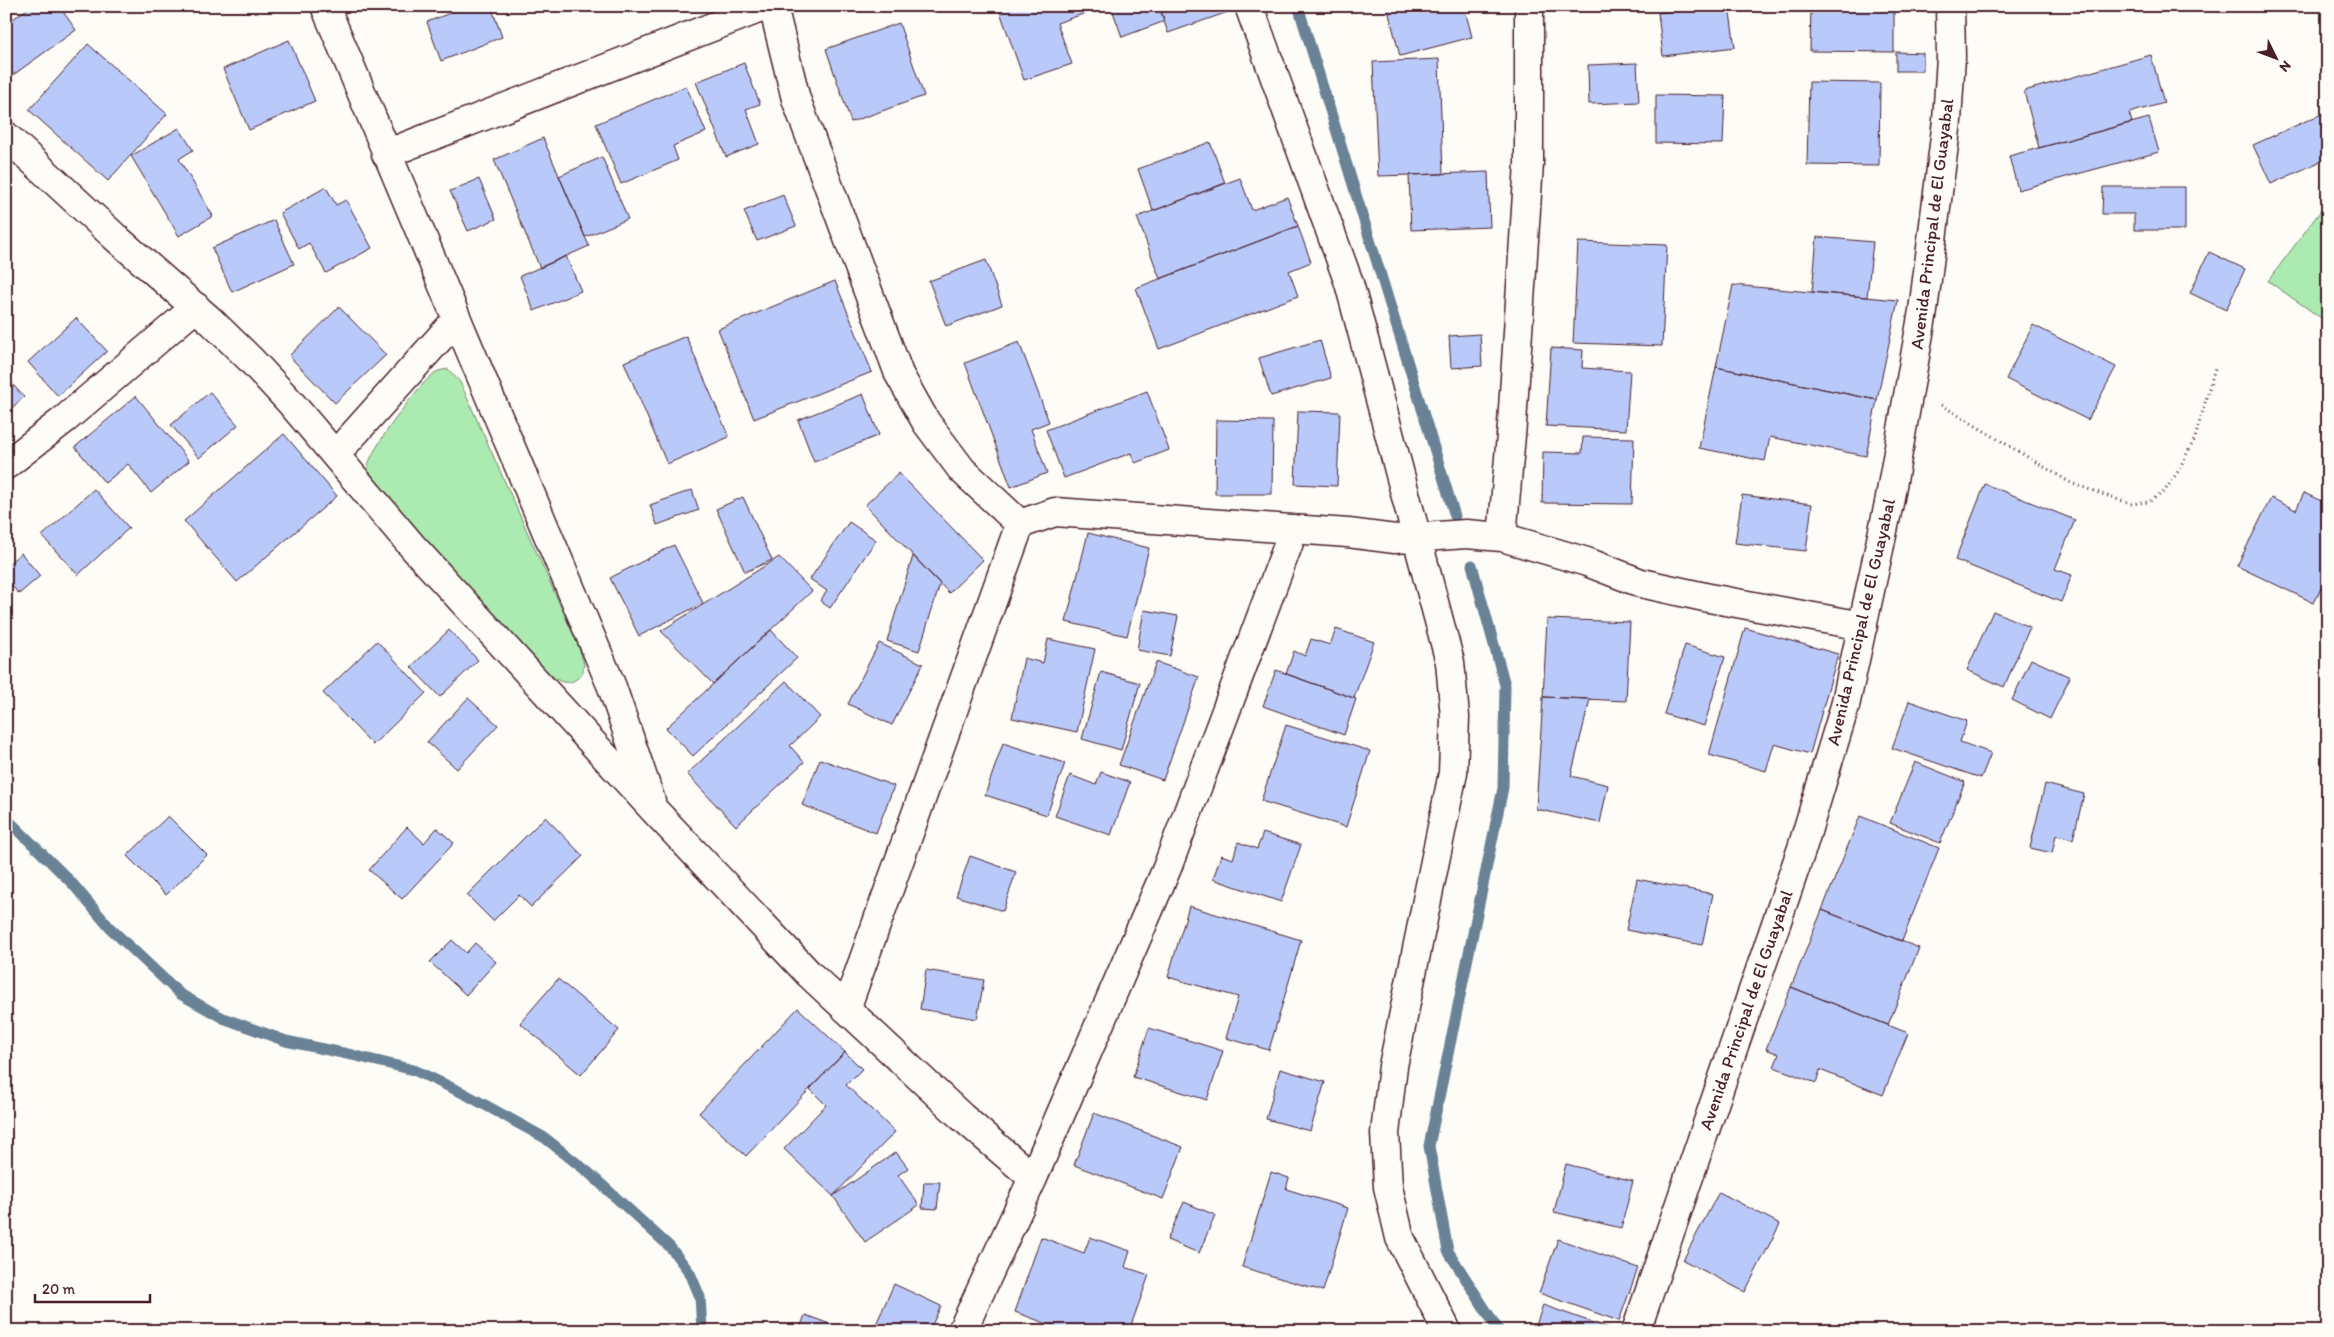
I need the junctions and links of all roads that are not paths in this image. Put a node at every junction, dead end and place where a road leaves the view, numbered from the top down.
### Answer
1 (325, 6) edge
2 (766, 6) edge
3 (773, 6) edge
4 (1249, 6) edge
5 (1529, 6) edge
6 (1950, 6) edge
7 (6, 136) edge
8 (386, 154) junction
9 (196, 308) junction
10 (457, 319) junction
11 (335, 455) junction
12 (6, 464) edge
13 (1020, 524) junction
14 (1294, 529) junction
15 (1418, 536) junction
16 (1502, 537) junction
17 (1863, 626) junction
18 (654, 810) junction
19 (846, 1009) junction
20 (1033, 1178) junction
21 (962, 1331) edge
22 (1447, 1331) edge
23 (1636, 1331) edge

1 - 8 street
2 - 8 street
3 - 13 street
4 - 15 street
5 - 16 street
6 - 17 street, Avenida Principal de El Guayabal
7 - 9 street
8 - 10 street
9 - 11 street
9 - 12 street
10 - 11 street
10 - 18 street
11 - 18 street
13 - 14 street
13 - 19 street
14 - 15 street
14 - 20 street
15 - 16 street
15 - 22 street
16 - 17 street
17 - 23 street, Avenida Principal de El Guayabal
18 - 19 street
19 - 20 street
20 - 21 street

